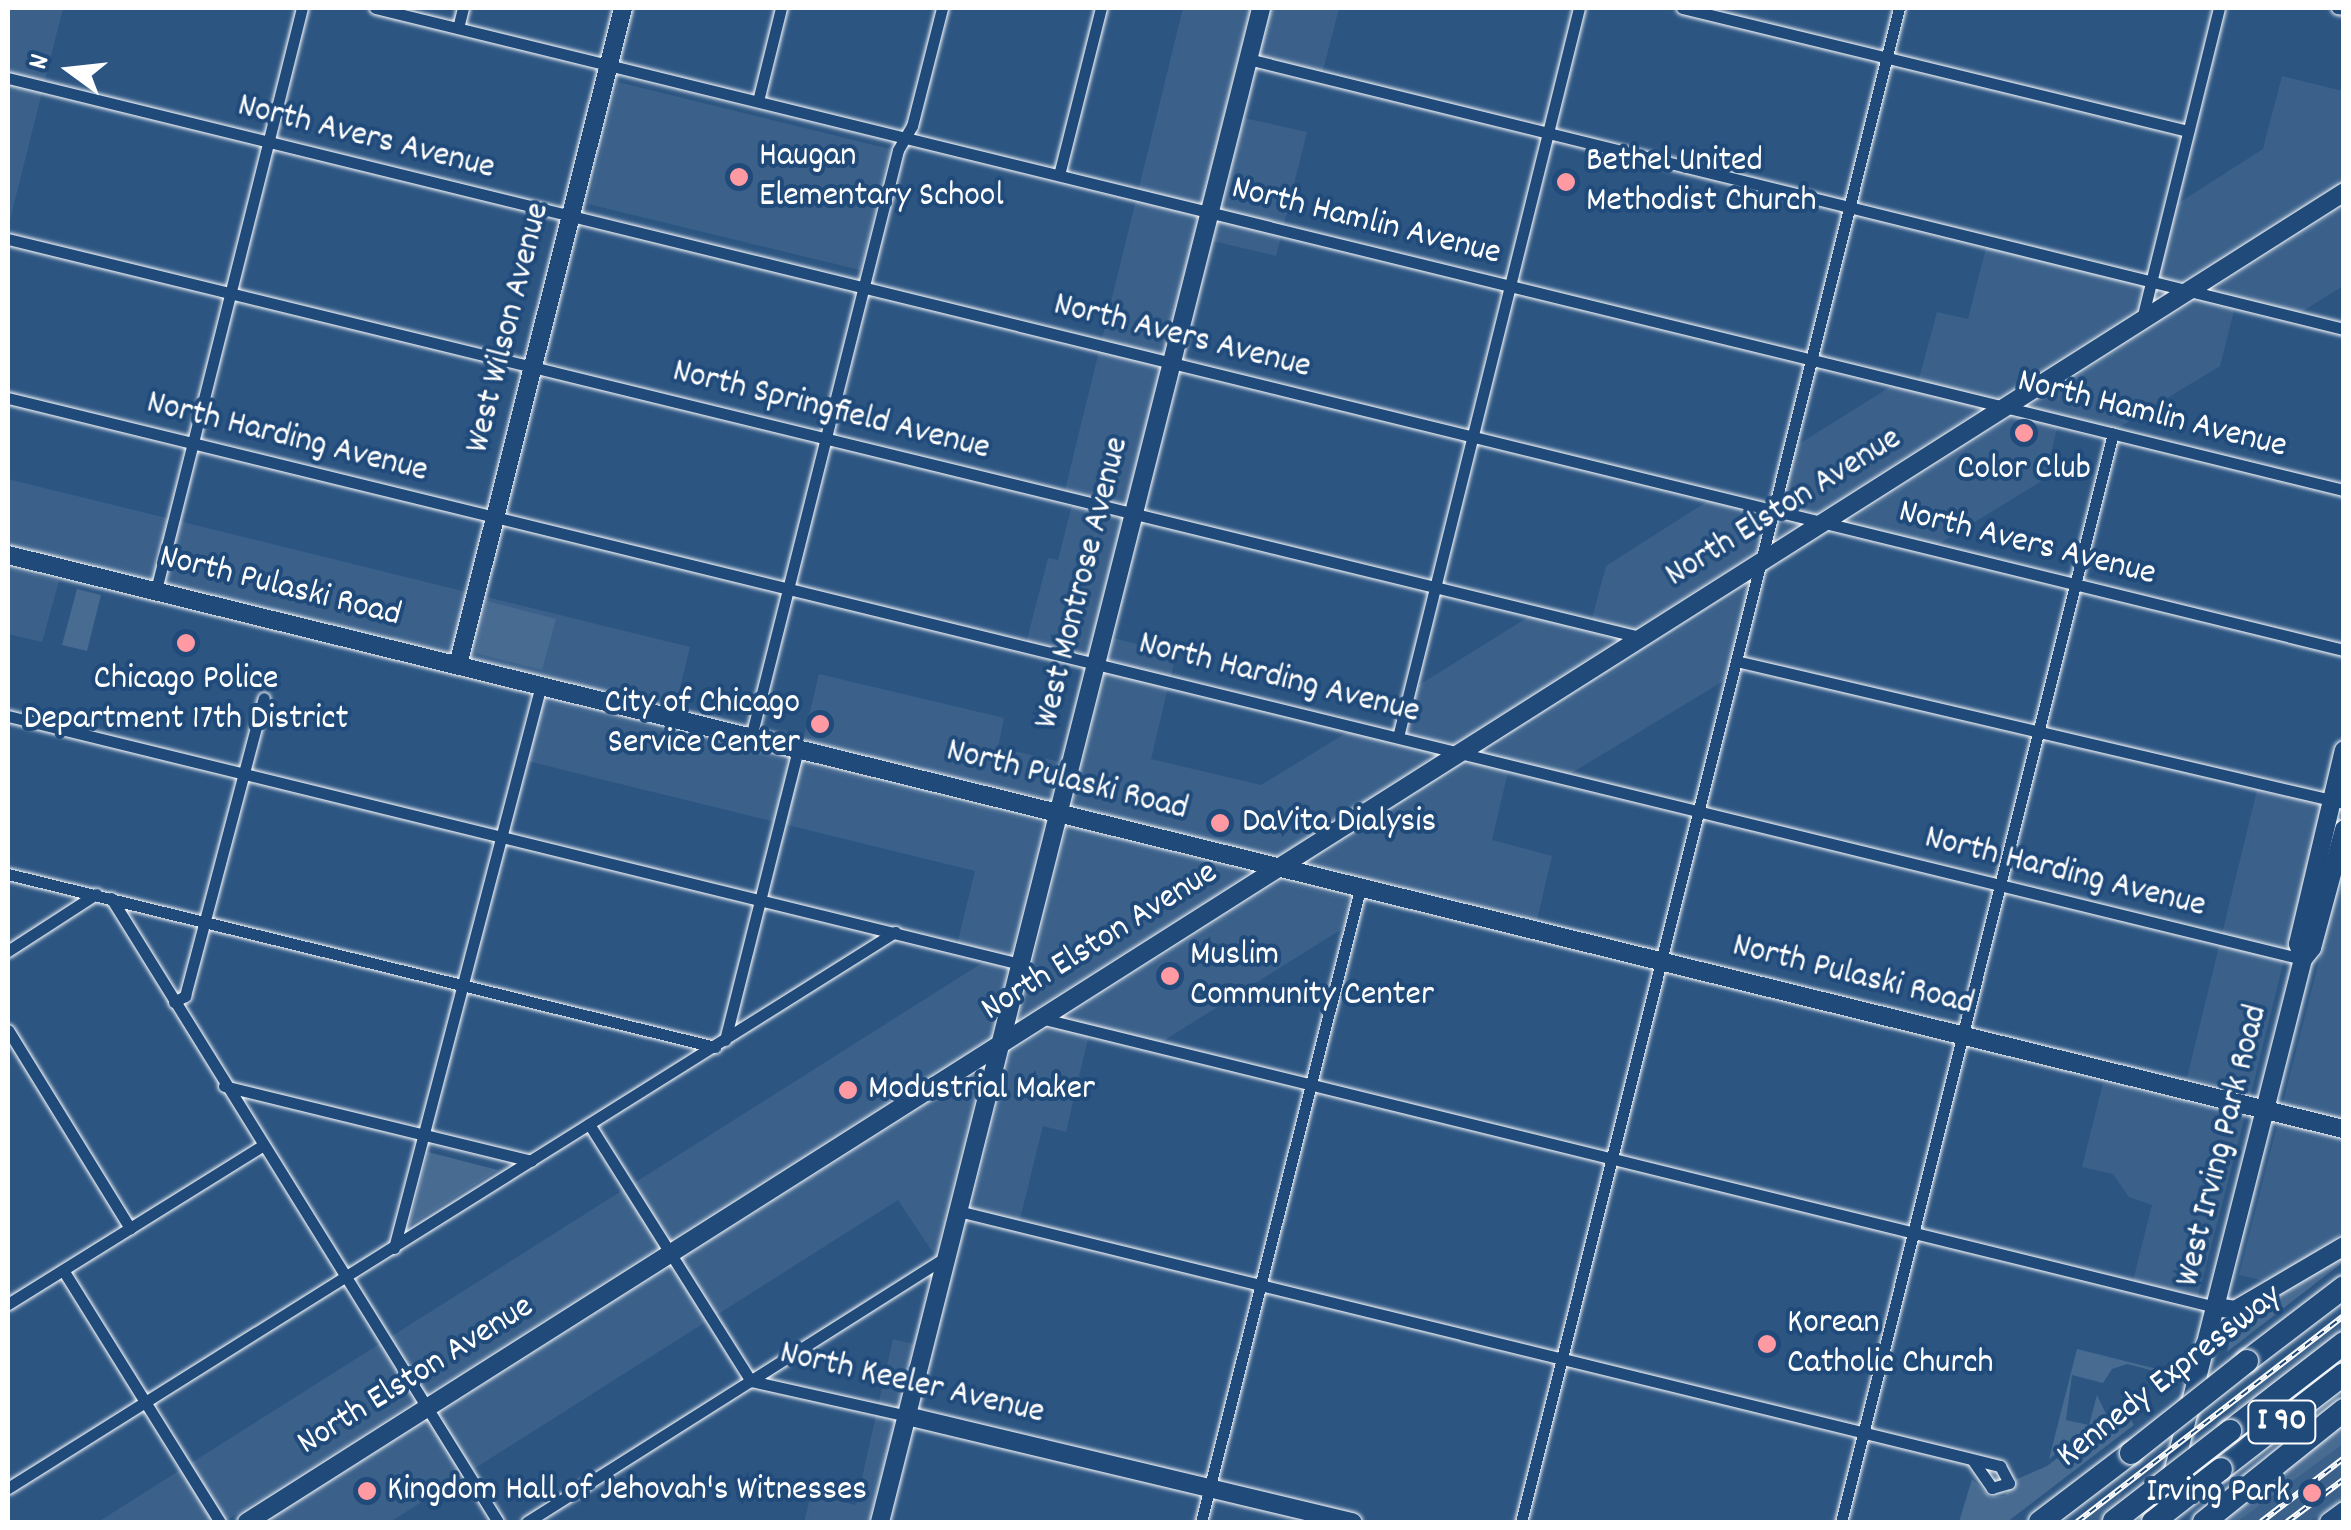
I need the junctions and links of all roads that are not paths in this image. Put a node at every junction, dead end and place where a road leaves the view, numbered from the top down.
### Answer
1 (302, 8) edge
2 (375, 8) edge
3 (463, 8) edge
4 (623, 8) edge
5 (781, 8) edge
6 (942, 8) edge
7 (1101, 8) edge
8 (1260, 8) edge
9 (1580, 8) edge
10 (1682, 8) edge
11 (1899, 8) edge
12 (2219, 8) edge
13 (458, 28) junction
14 (1887, 58) junction
15 (1248, 59) junction
16 (608, 65) junction
17 (8, 78) edge
18 (758, 101) junction
19 (2188, 131) junction
20 (1548, 133) junction
21 (905, 138) junction
22 (268, 142) junction
23 (1059, 176) junction
24 (2344, 192) edge
25 (1849, 208) junction
26 (1209, 212) junction
27 (570, 216) junction
28 (8, 239) edge
29 (2151, 282) junction
30 (1510, 286) junction
31 (864, 287) junction
32 (2188, 291) junction
33 (230, 294) junction
34 (2142, 319) junction
35 (2344, 329) edge
36 (1812, 360) junction
37 (1172, 362) junction
38 (532, 367) junction
39 (8, 398) edge
40 (2004, 407) junction
41 (2114, 434) junction
42 (1473, 436) junction
43 (826, 438) junction
44 (193, 443) junction
45 (2344, 490) edge
46 (1774, 510) junction
47 (1134, 513) junction
48 (495, 516) junction
49 (1823, 521) junction
50 (8, 555) edge
51 (1761, 562) junction
52 (2076, 584) junction
53 (1435, 587) junction
54 (789, 588) junction
55 (156, 590) junction
56 (1641, 637) junction
57 (2344, 650) edge
58 (1736, 661) junction
59 (1096, 662) junction
60 (458, 664) junction
61 (540, 685) junction
62 (264, 698) dead end
63 (8, 716) edge
64 (2039, 734) junction
65 (1398, 736) junction
66 (751, 737) junction
67 (798, 749) junction
68 (2344, 750) edge
69 (1461, 752) junction
70 (244, 772) junction
71 (2337, 802) edge
72 (1698, 812) junction
73 (1059, 813) junction
74 (2344, 830) edge
75 (502, 836) junction
76 (1279, 868) junction
77 (8, 874) edge
78 (2002, 885) junction
79 (1360, 889) junction
80 (96, 894) junction
81 (111, 898) junction
82 (760, 899) junction
83 (204, 921) junction
84 (895, 932) junction
85 (8, 951) edge
86 (2303, 960) junction
87 (1661, 962) junction
88 (1020, 964) junction
89 (462, 984) junction
90 (174, 1002) junction
91 (1040, 1018) junction
92 (8, 1030) edge
93 (1964, 1036) junction
94 (1000, 1043) junction
95 (720, 1044) junction
96 (1311, 1085) junction
97 (224, 1086) junction
98 (2266, 1110) junction
99 (590, 1124) junction
100 (2344, 1129) edge
101 (423, 1135) junction
102 (262, 1146) junction
103 (1612, 1158) junction
104 (531, 1161) junction
105 (958, 1211) junction
106 (130, 1228) junction
107 (1914, 1233) junction
108 (2344, 1246) edge
109 (394, 1248) junction
110 (669, 1254) junction
111 (946, 1258) junction
112 (63, 1270) junction
113 (344, 1278) junction
114 (1260, 1286) junction
115 (2344, 1287) edge
116 (8, 1304) edge
117 (2216, 1307) junction
118 (2344, 1343) edge
119 (1561, 1360) junction
120 (2344, 1374) edge
121 (752, 1381) junction
122 (145, 1402) junction
123 (426, 1408) junction
124 (2344, 1410) edge
125 (906, 1416) junction
126 (1863, 1434) junction
127 (1973, 1461) dead end
128 (1210, 1487) junction
129 (8, 1488) edge
130 (2344, 1511) edge
131 (534, 1521) edge
132 (220, 1522) edge
133 (246, 1522) edge
134 (498, 1522) edge
135 (880, 1522) edge
136 (1201, 1522) edge
137 (1353, 1522) edge
138 (1521, 1522) edge
139 (1840, 1522) edge
140 (2040, 1522) edge
141 (2113, 1522) edge
142 (2152, 1522) edge
143 (2160, 1522) edge
144 (2204, 1522) edge
145 (2329, 1522) edge

1 - 22 street
2 - 13 street, North Hamlin Avenue
3 - 13 street
4 - 16 main road, West Wilson Avenue
5 - 18 street
6 - 21 street
7 - 23 street
8 - 15 main road, West Montrose Avenue
9 - 20 street
10 - 14 street
11 - 14 street
12 - 19 street
13 - 16 street, North Hamlin Avenue
14 - 19 street
14 - 25 street
15 - 20 street
15 - 26 main road, West Montrose Avenue
16 - 18 street, North Hamlin Avenue
16 - 27 main road, West Wilson Avenue
17 - 22 street, North Avers Avenue
18 - 21 street, North Hamlin Avenue
19 - 29 street
20 - 25 street
20 - 30 street
21 - 23 street, North Hamlin Avenue
21 - 31 street
22 - 27 street, North Avers Avenue
22 - 33 street
23 - 26 street, North Hamlin Avenue
24 - 32 main road, North Elston Avenue
25 - 29 street
25 - 36 street
26 - 30 street, North Hamlin Avenue
26 - 37 main road, West Montrose Avenue
27 - 31 street, North Avers Avenue
27 - 38 main road, West Wilson Avenue
28 - 33 street, North Springfield Avenue
29 - 32 street
29 - 34 street
30 - 36 street, North Hamlin Avenue
30 - 42 street
31 - 37 street, North Avers Avenue
31 - 43 street
32 - 34 main road, North Elston Avenue
32 - 35 street
33 - 38 street, North Springfield Avenue
33 - 44 street
34 - 40 main road, North Elston Avenue
36 - 40 street, North Hamlin Avenue
36 - 46 street
37 - 42 street, North Avers Avenue
37 - 47 main road, West Montrose Avenue
38 - 43 street, North Springfield Avenue
38 - 48 main road, West Wilson Avenue
39 - 44 street, North Harding Avenue
40 - 41 street, North Hamlin Avenue
40 - 49 main road, North Elston Avenue
41 - 45 street, North Hamlin Avenue
41 - 52 street
42 - 46 street, North Avers Avenue
42 - 53 street
43 - 47 street, North Springfield Avenue
43 - 54 street
44 - 48 street, North Harding Avenue
44 - 55 street
46 - 49 street, North Avers Avenue
46 - 51 street
47 - 53 street, North Springfield Avenue
47 - 59 main road, West Montrose Avenue
48 - 54 street, North Harding Avenue
48 - 60 main road, West Wilson Avenue
49 - 51 main road, North Elston Avenue
49 - 52 street, North Avers Avenue
50 - 55 main road, North Pulaski Road
51 - 56 main road, North Elston Avenue
51 - 58 street
52 - 57 street, North Avers Avenue
52 - 64 street
53 - 56 street, North Springfield Avenue
53 - 65 street
54 - 59 street, North Harding Avenue
54 - 66 street
55 - 60 main road, North Pulaski Road
56 - 69 main road, North Elston Avenue
58 - 64 street
58 - 72 street
59 - 65 street, North Harding Avenue
59 - 73 main road, West Montrose Avenue
60 - 61 main road, North Pulaski Road
61 - 66 main road, North Pulaski Road
61 - 75 street
62 - 70 street
63 - 70 street
64 - 71 street
64 - 78 street
65 - 69 street, North Harding Avenue
66 - 67 main road, North Pulaski Road
67 - 73 main road, North Pulaski Road
67 - 82 street
68 - 71 main road, West Irving Park Road
69 - 72 street, North Harding Avenue
69 - 76 main road, North Elston Avenue
70 - 75 street
70 - 83 street
71 - 86 main road, West Irving Park Road
72 - 78 street, North Harding Avenue
72 - 87 street
73 - 76 main road, North Pulaski Road
73 - 88 main road, West Montrose Avenue
74 - 86 main road, West Irving Park Road
75 - 82 street
75 - 89 street
76 - 79 main road, North Pulaski Road
76 - 91 main road, North Elston Avenue
77 - 80 street
78 - 86 street, North Harding Avenue
78 - 93 street
79 - 87 main road, North Pulaski Road
79 - 96 street
80 - 81 street
80 - 85 street
81 - 83 street
81 - 90 street
82 - 84 street
82 - 95 street
83 - 89 street
83 - 90 street
84 - 88 street
84 - 95 street
86 - 98 main road, West Irving Park Road
87 - 93 main road, North Pulaski Road
87 - 103 street
88 - 94 main road, West Montrose Avenue
89 - 95 street
89 - 101 street
90 - 97 street
91 - 94 main road, North Elston Avenue
91 - 96 street
92 - 106 street
93 - 98 main road, North Pulaski Road
93 - 107 street
94 - 105 main road, West Montrose Avenue
94 - 110 main road, North Elston Avenue
95 - 99 street
96 - 103 street
96 - 114 street
97 - 101 street
97 - 102 street
98 - 100 main road, North Pulaski Road
98 - 117 main road, West Irving Park Road
99 - 104 street
99 - 110 street, North Keeler Avenue
101 - 104 street
101 - 109 street
102 - 106 street
102 - 113 street
103 - 107 street
103 - 119 street
104 - 109 street
105 - 111 main road, West Montrose Avenue
105 - 114 street
106 - 112 street
107 - 117 street
107 - 126 street
108 - 117 main road
109 - 113 street
110 - 121 street, North Keeler Avenue
110 - 123 main road, North Elston Avenue
111 - 121 street
111 - 125 main road, West Montrose Avenue
112 - 116 street
112 - 122 street
113 - 122 street
113 - 123 street
114 - 119 street
114 - 128 street
115 - 140 highway, Kennedy Expressway / I 90, bridge
117 - 143 main road, West Irving Park Road
118 - 141 highway, I 90, bridge
119 - 126 street
119 - 138 street
120 - 142 highway, I 90, bridge
121 - 125 street, North Keeler Avenue
121 - 131 street
122 - 129 street
122 - 132 street
123 - 133 main road, North Elston Avenue
123 - 134 street
124 - 144 highway
125 - 128 main road, North Keeler Avenue
125 - 135 main road, West Montrose Avenue
126 - 127 street
126 - 139 street
128 - 136 street
128 - 137 main road, North Keeler Avenue
130 - 145 main road

